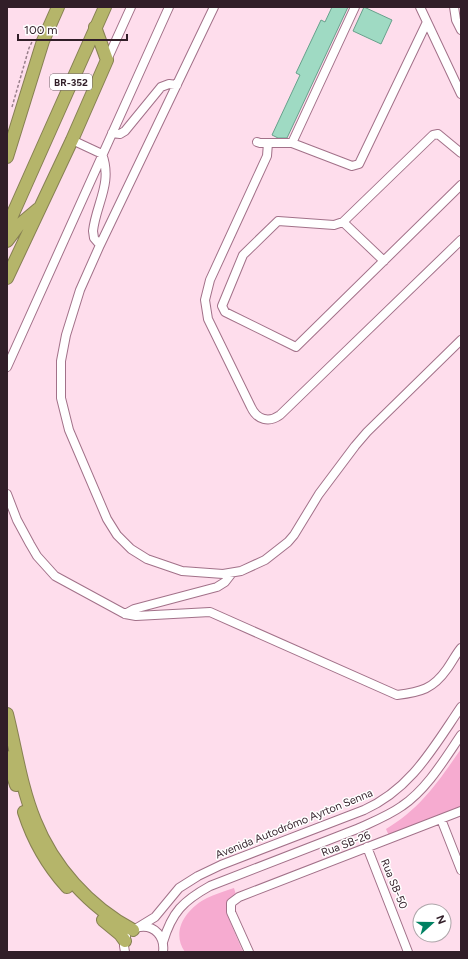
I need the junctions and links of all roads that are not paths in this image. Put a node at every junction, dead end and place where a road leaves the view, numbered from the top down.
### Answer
1 (58, 7) edge
2 (105, 7) edge
3 (131, 7) edge
4 (169, 7) edge
5 (214, 7) edge
6 (356, 7) edge
7 (420, 7) edge
8 (454, 7) edge
9 (427, 22) junction
10 (95, 27) junction
11 (461, 30) edge
12 (107, 60) junction
13 (177, 85) junction
14 (461, 94) edge
15 (112, 133) junction
16 (72, 140) junction
17 (257, 142) dead end
18 (268, 143) junction
19 (292, 143) junction
20 (460, 151) edge
21 (102, 154) junction
22 (7, 156) edge
23 (461, 185) edge
24 (42, 205) junction
25 (343, 222) junction
26 (7, 227) edge
27 (461, 240) edge
28 (7, 241) edge
29 (100, 245) junction
30 (384, 261) junction
31 (7, 278) edge
32 (461, 340) edge
33 (7, 367) edge
34 (7, 494) edge
35 (232, 573) junction
36 (125, 614) junction
37 (461, 648) edge
38 (461, 707) edge
39 (7, 714) edge
40 (461, 735) edge
41 (7, 757) edge
42 (461, 811) edge
43 (441, 819) junction
44 (367, 847) junction
45 (461, 870) edge
46 (135, 929) junction
47 (163, 942) junction
48 (125, 946) edge
49 (163, 952) edge
50 (249, 952) edge
51 (408, 952) edge

1 - 22 highway
2 - 10 highway, BR-352
3 - 12 street
4 - 15 street
5 - 13 street
6 - 19 street
7 - 9 street
8 - 11 street
9 - 14 street
9 - 19 street
10 - 12 highway
10 - 26 highway, BR-352
12 - 16 highway
13 - 15 street
13 - 29 street
15 - 21 street
16 - 21 street
16 - 24 highway
17 - 18 street
18 - 19 street
18 - 27 street
20 - 25 street
21 - 29 street
21 - 33 street
23 - 30 street
24 - 28 highway
24 - 31 highway
25 - 30 street
25 - 30 street
29 - 35 street
32 - 35 street
34 - 36 street
35 - 36 street
36 - 37 street
38 - 46 street, Avenida Autodrómo Ayrton Senna
39 - 46 highway
40 - 47 street
41 - 48 highway
42 - 43 street, Rua SB-26
43 - 44 street, Rua SB-26
43 - 45 street
44 - 50 street, Rua SB-26
44 - 51 street, Rua SB-50
46 - 47 street
46 - 48 street, Avenida Autodrómo Ayrton Senna
47 - 49 street

